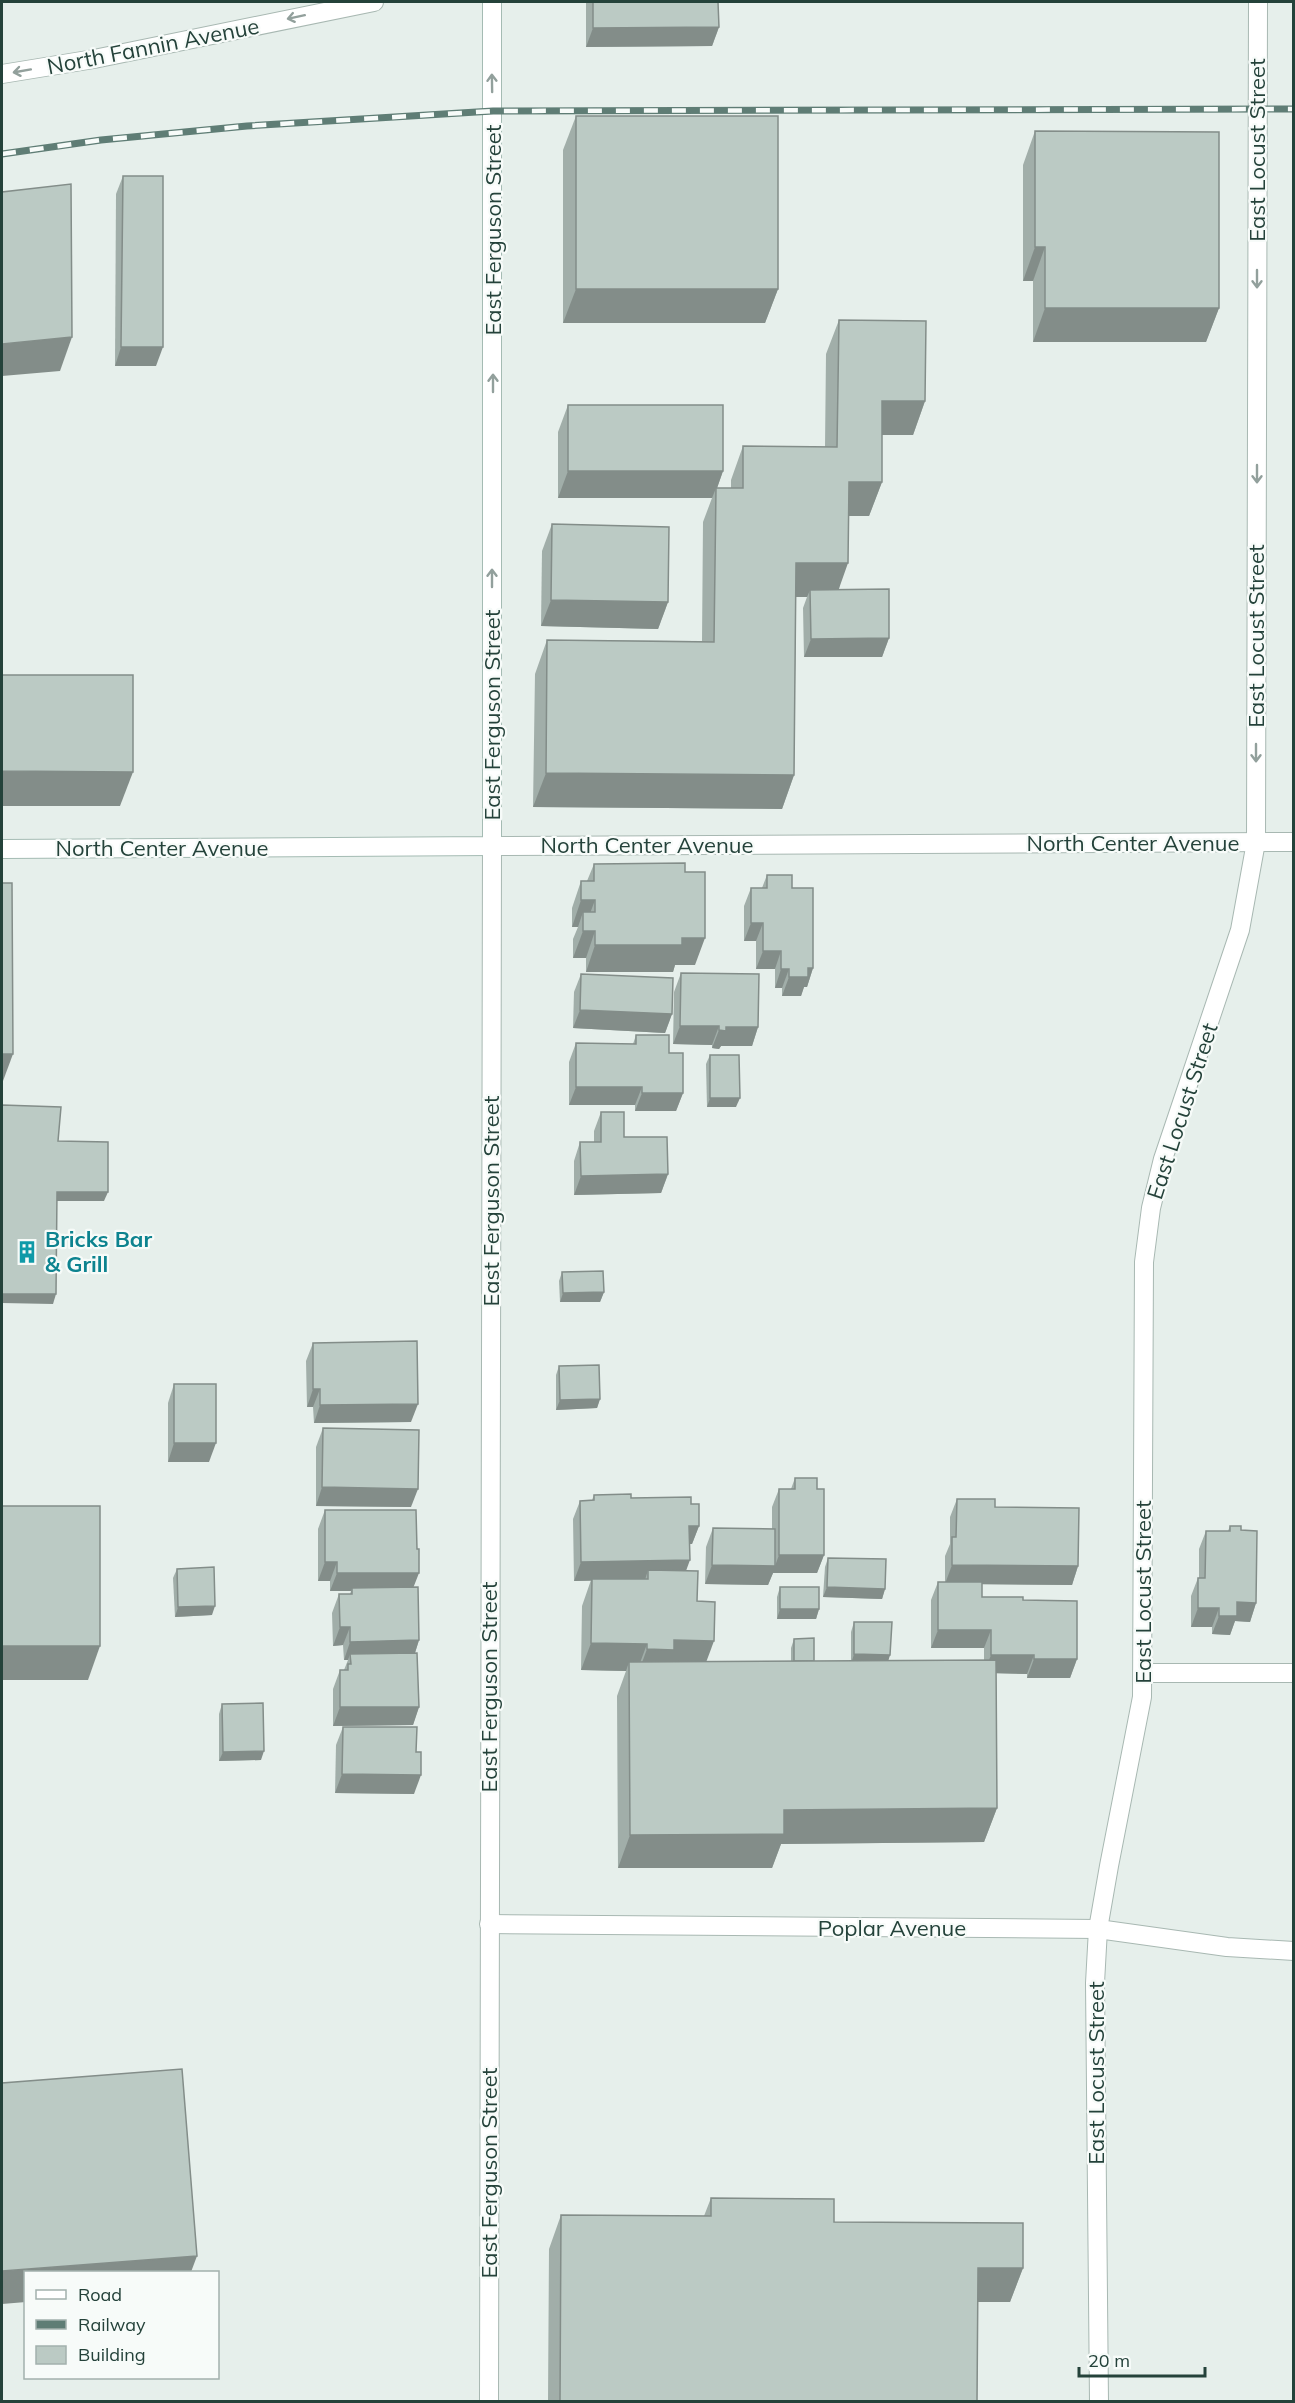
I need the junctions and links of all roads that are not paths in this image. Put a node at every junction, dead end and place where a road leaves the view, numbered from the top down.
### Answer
1 (374, 2) edge
2 (492, 2) edge
3 (1257, 2) edge
4 (2, 74) edge
5 (1293, 842) edge
6 (1256, 843) junction
7 (492, 846) junction
8 (2, 849) edge
9 (1143, 1673) junction
10 (1293, 1673) edge
11 (489, 1924) junction
12 (1098, 1929) junction
13 (1293, 1951) edge
14 (489, 2402) edge
15 (1099, 2402) edge

1 -> 4 street, North Fannin Avenue
7 -> 2 street, East Ferguson Street
3 -> 6 street, East Locust Street
5 - 6 street, North Center Avenue
6 - 7 street, North Center Avenue
6 - 9 street, East Locust Street
7 - 8 street, North Center Avenue
7 - 11 street, East Ferguson Street
9 - 10 street
9 - 12 street, East Locust Street
11 - 12 street, Poplar Avenue
11 - 14 street, East Ferguson Street
12 - 13 street, Poplar Avenue
12 - 15 street, East Locust Street

